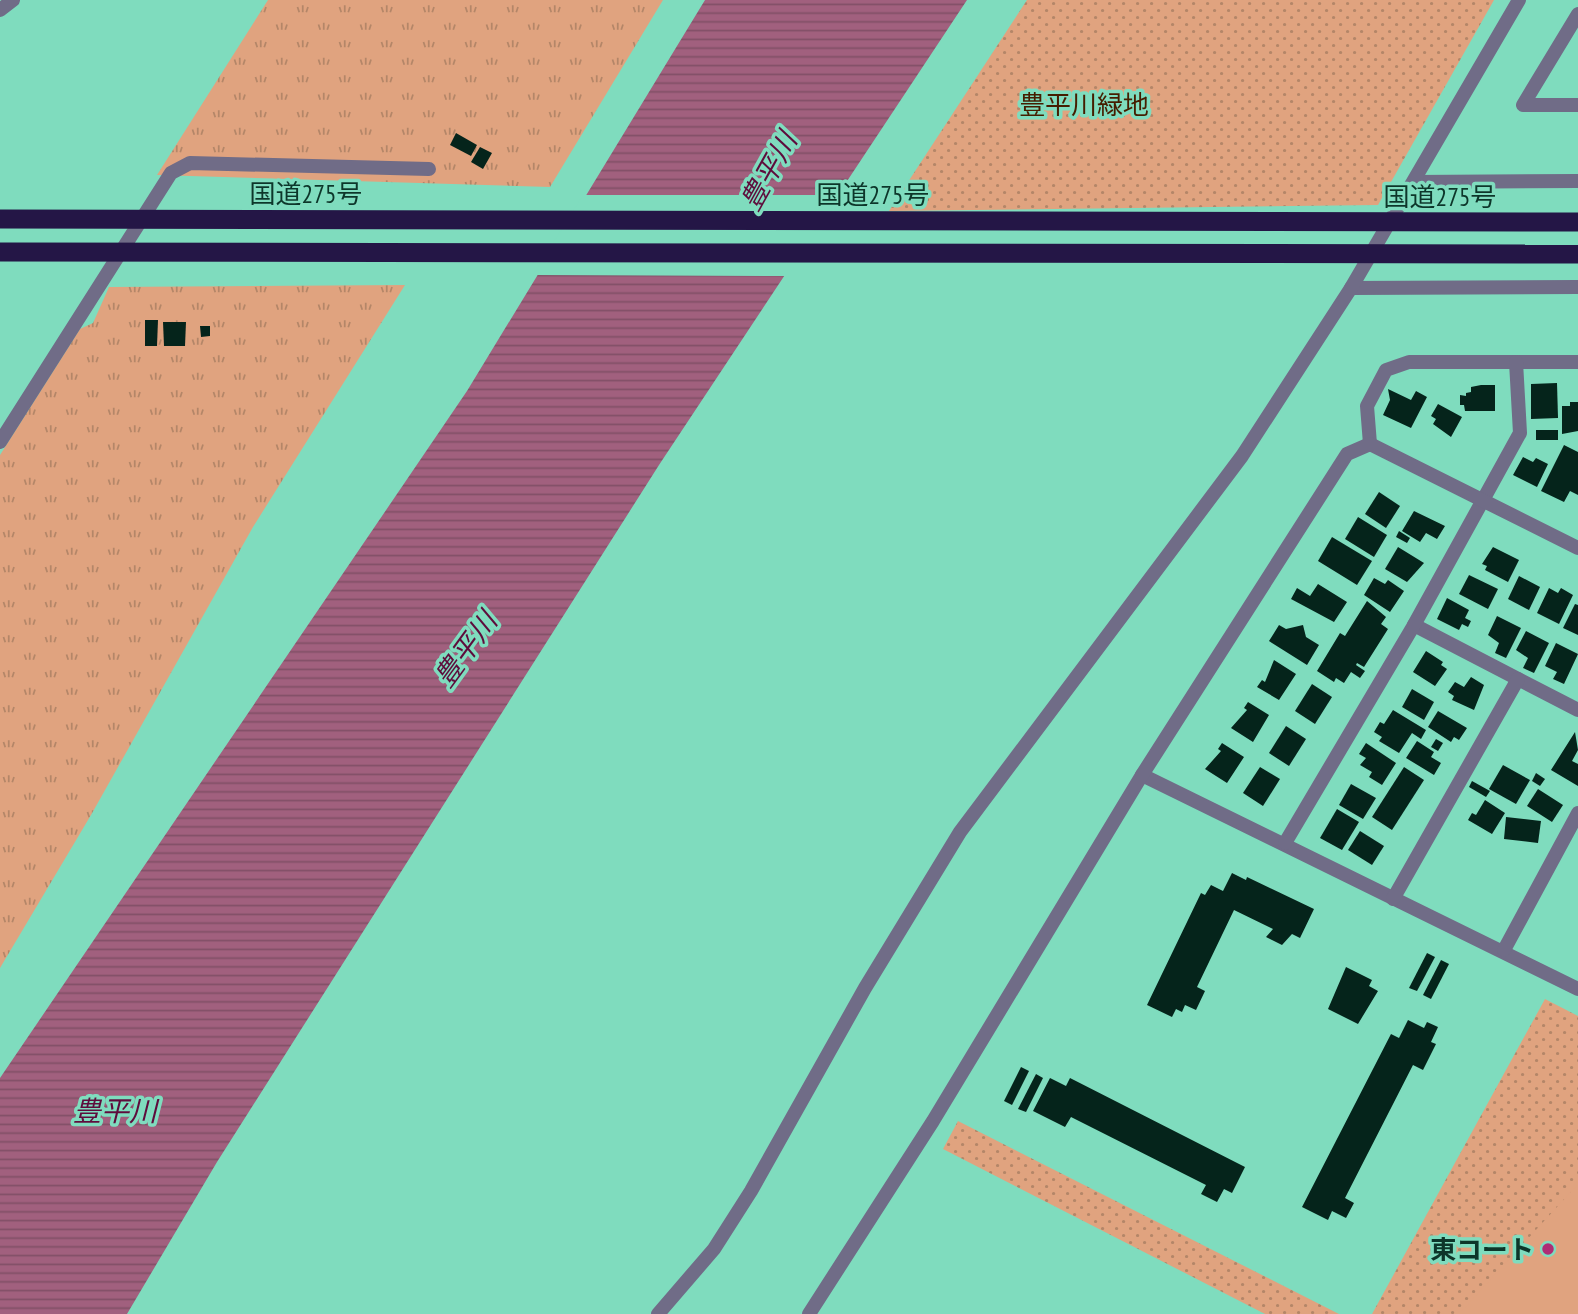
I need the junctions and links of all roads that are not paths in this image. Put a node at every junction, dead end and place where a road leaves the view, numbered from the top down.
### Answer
1 (12, 0) edge
2 (1519, 0) edge
3 (0, 10) edge
4 (1578, 14) edge
5 (1578, 105) edge
6 (429, 169) dead end
7 (1578, 181) edge
8 (1414, 182) junction
9 (0, 219) edge
10 (1578, 222) edge
11 (0, 252) edge
12 (1578, 254) edge
13 (1578, 287) edge
14 (1351, 288) junction
15 (1516, 362) junction
16 (1578, 362) edge
17 (0, 442) edge
18 (1370, 444) junction
19 (1485, 499) junction
20 (1578, 548) edge
21 (1414, 625) junction
22 (1518, 679) junction
23 (1578, 710) edge
24 (1142, 775) junction
25 (1578, 813) edge
26 (1285, 843) junction
27 (1393, 899) junction
28 (1504, 950) junction
29 (1578, 989) edge
30 (658, 1314) edge
31 (809, 1314) edge

1 - 3 street
2 - 8 street
4 - 5 street
6 - 17 street
7 - 8 street
8 - 14 street
9 - 10 highway, 国道275号, bridge
11 - 12 highway, bridge
13 - 14 street
14 - 30 street
15 - 16 street
15 - 18 street
15 - 19 street
18 - 19 street
18 - 24 street
19 - 20 street
19 - 21 street
21 - 22 street
21 - 26 street
22 - 23 street
22 - 27 street
24 - 26 street
24 - 31 street
25 - 28 street
26 - 27 street
27 - 28 street
28 - 29 street

